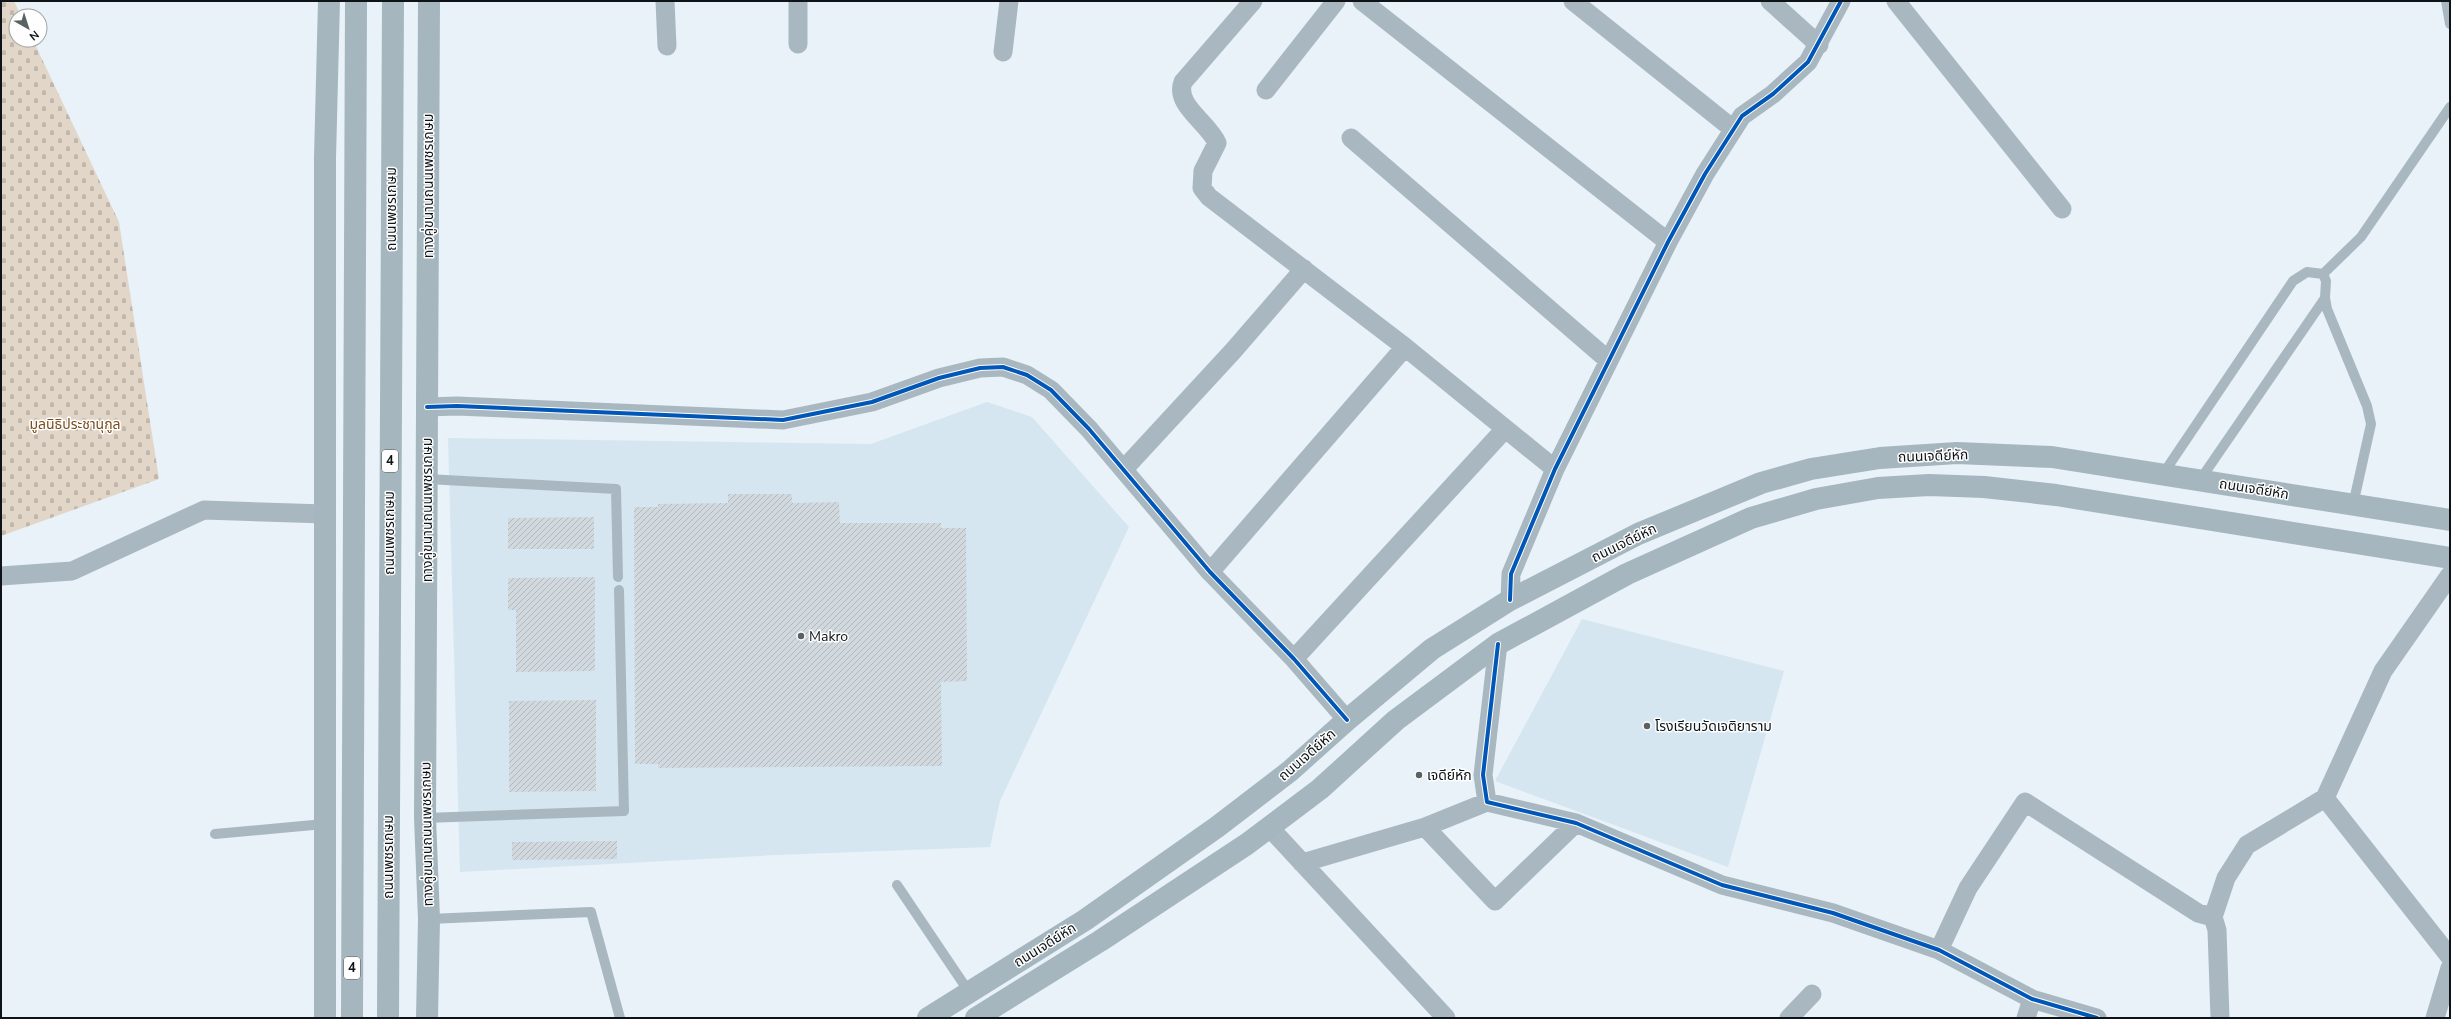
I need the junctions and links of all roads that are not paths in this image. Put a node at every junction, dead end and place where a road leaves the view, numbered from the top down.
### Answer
1 (329, 1) edge
2 (356, 1) edge
3 (393, 1) edge
4 (429, 1) edge
5 (665, 1) edge
6 (798, 1) edge
7 (1009, 1) edge
8 (1253, 1) edge
9 (1336, 1) edge
10 (1362, 1) edge
11 (1573, 1) edge
12 (1770, 1) edge
13 (1841, 1) edge
14 (1896, 1) edge
15 (2446, 1) edge
16 (2450, 24) edge
17 (798, 44) dead end
18 (1819, 45) junction
19 (666, 46) dead end
20 (1003, 52) dead end
21 (1266, 90) dead end
22 (2450, 107) edge
23 (1733, 129) junction
24 (1351, 138) dead end
25 (2062, 209) dead end
26 (1668, 242) junction
27 (1304, 269) junction
28 (2323, 274) junction
29 (2325, 298) junction
30 (1404, 348) junction
31 (1608, 360) junction
32 (427, 407) junction
33 (1505, 429) junction
34 (1124, 469) junction
35 (1555, 469) junction
36 (2163, 474) junction
37 (427, 479) junction
38 (2200, 480) junction
39 (2353, 505) junction
40 (325, 514) junction
41 (2450, 520) edge
42 (2450, 558) edge
43 (1210, 572) junction
44 (2450, 575) edge
45 (1, 576) edge
46 (618, 577) dead end
47 (619, 590) dead end
48 (1510, 600) junction
49 (1498, 644) junction
50 (1294, 659) junction
51 (1347, 720) junction
52 (2325, 798) junction
53 (1487, 802) junction
54 (426, 818) junction
55 (324, 824) junction
56 (1576, 824) junction
57 (1425, 827) junction
58 (1270, 828) junction
59 (216, 834) dead end
60 (1302, 863) junction
61 (897, 885) dead end
62 (2213, 917) junction
63 (429, 919) junction
64 (1939, 950) junction
65 (2450, 957) edge
66 (2450, 968) edge
67 (969, 992) junction
68 (1812, 994) dead end
69 (2032, 999) junction
70 (325, 1018) edge
71 (352, 1018) edge
72 (388, 1018) edge
73 (427, 1018) edge
74 (620, 1018) edge
75 (928, 1018) edge
76 (976, 1018) edge
77 (1446, 1018) edge
78 (1789, 1018) edge
79 (2026, 1018) edge
80 (2097, 1018) edge
81 (2220, 1018) edge
82 (2435, 1018) edge

1 - 40 main road, 4
2 - 71 highway, 4
3 - 72 highway, ถนนเพชรเกษม / 4
4 - 32 main road, ทางคู่ขนานถนนเพชรเกษม
5 - 19 street
6 - 17 street
7 - 20 street
8 - 27 street
9 - 21 street
10 - 26 street
11 - 23 street
12 - 18 street
13 - 18 street
14 - 25 street
15 - 16 lane
18 - 23 street
22 - 28 lane
23 - 26 street
24 - 31 street
26 - 31 street
27 - 30 street
27 - 34 street
28 - 29 lane
28 - 36 lane
29 - 38 lane
29 - 39 lane
30 - 33 street
30 - 43 street
31 - 35 street
32 - 34 street
32 - 37 main road, ทางคู่ขนานถนนเพชรเกษม
33 - 35 street
33 - 50 street
34 - 43 street
35 - 48 street
36 - 38 main road, ถนนเจดีย์หัก
36 - 48 main road, ถนนเจดีย์หัก
37 - 46 lane
37 - 54 main road, ทางคู่ขนานถนนเพชรเกษม
38 - 39 main road, ถนนเจดีย์หัก
39 - 41 main road, ถนนเจดีย์หัก
40 - 45 street
40 - 55 main road, 4
42 - 49 main road, ถนนเจดีย์หัก
43 - 50 street
44 - 52 street
47 - 54 lane
48 - 51 main road, ถนนเจดีย์หัก
49 - 53 street
49 - 58 main road, ถนนเจดีย์หัก
50 - 51 street
51 - 67 main road, ถนนเจดีย์หัก
52 - 62 street
52 - 65 street
53 - 56 street
53 - 57 street
54 - 63 main road, ทางคู่ขนานถนนเพชรเกษม
55 - 59 lane
55 - 70 main road, 4
56 - 57 street
56 - 64 street
57 - 60 street
58 - 60 street
58 - 76 main road, ถนนเจดีย์หัก
60 - 77 street
61 - 67 lane
62 - 64 street
62 - 81 street
63 - 73 main road, ทางคู่ขนานถนนเพชรเกษม
63 - 74 lane
64 - 69 street
66 - 82 street
67 - 75 main road, ถนนเจดีย์หัก
68 - 78 street
69 - 79 street
69 - 80 street

